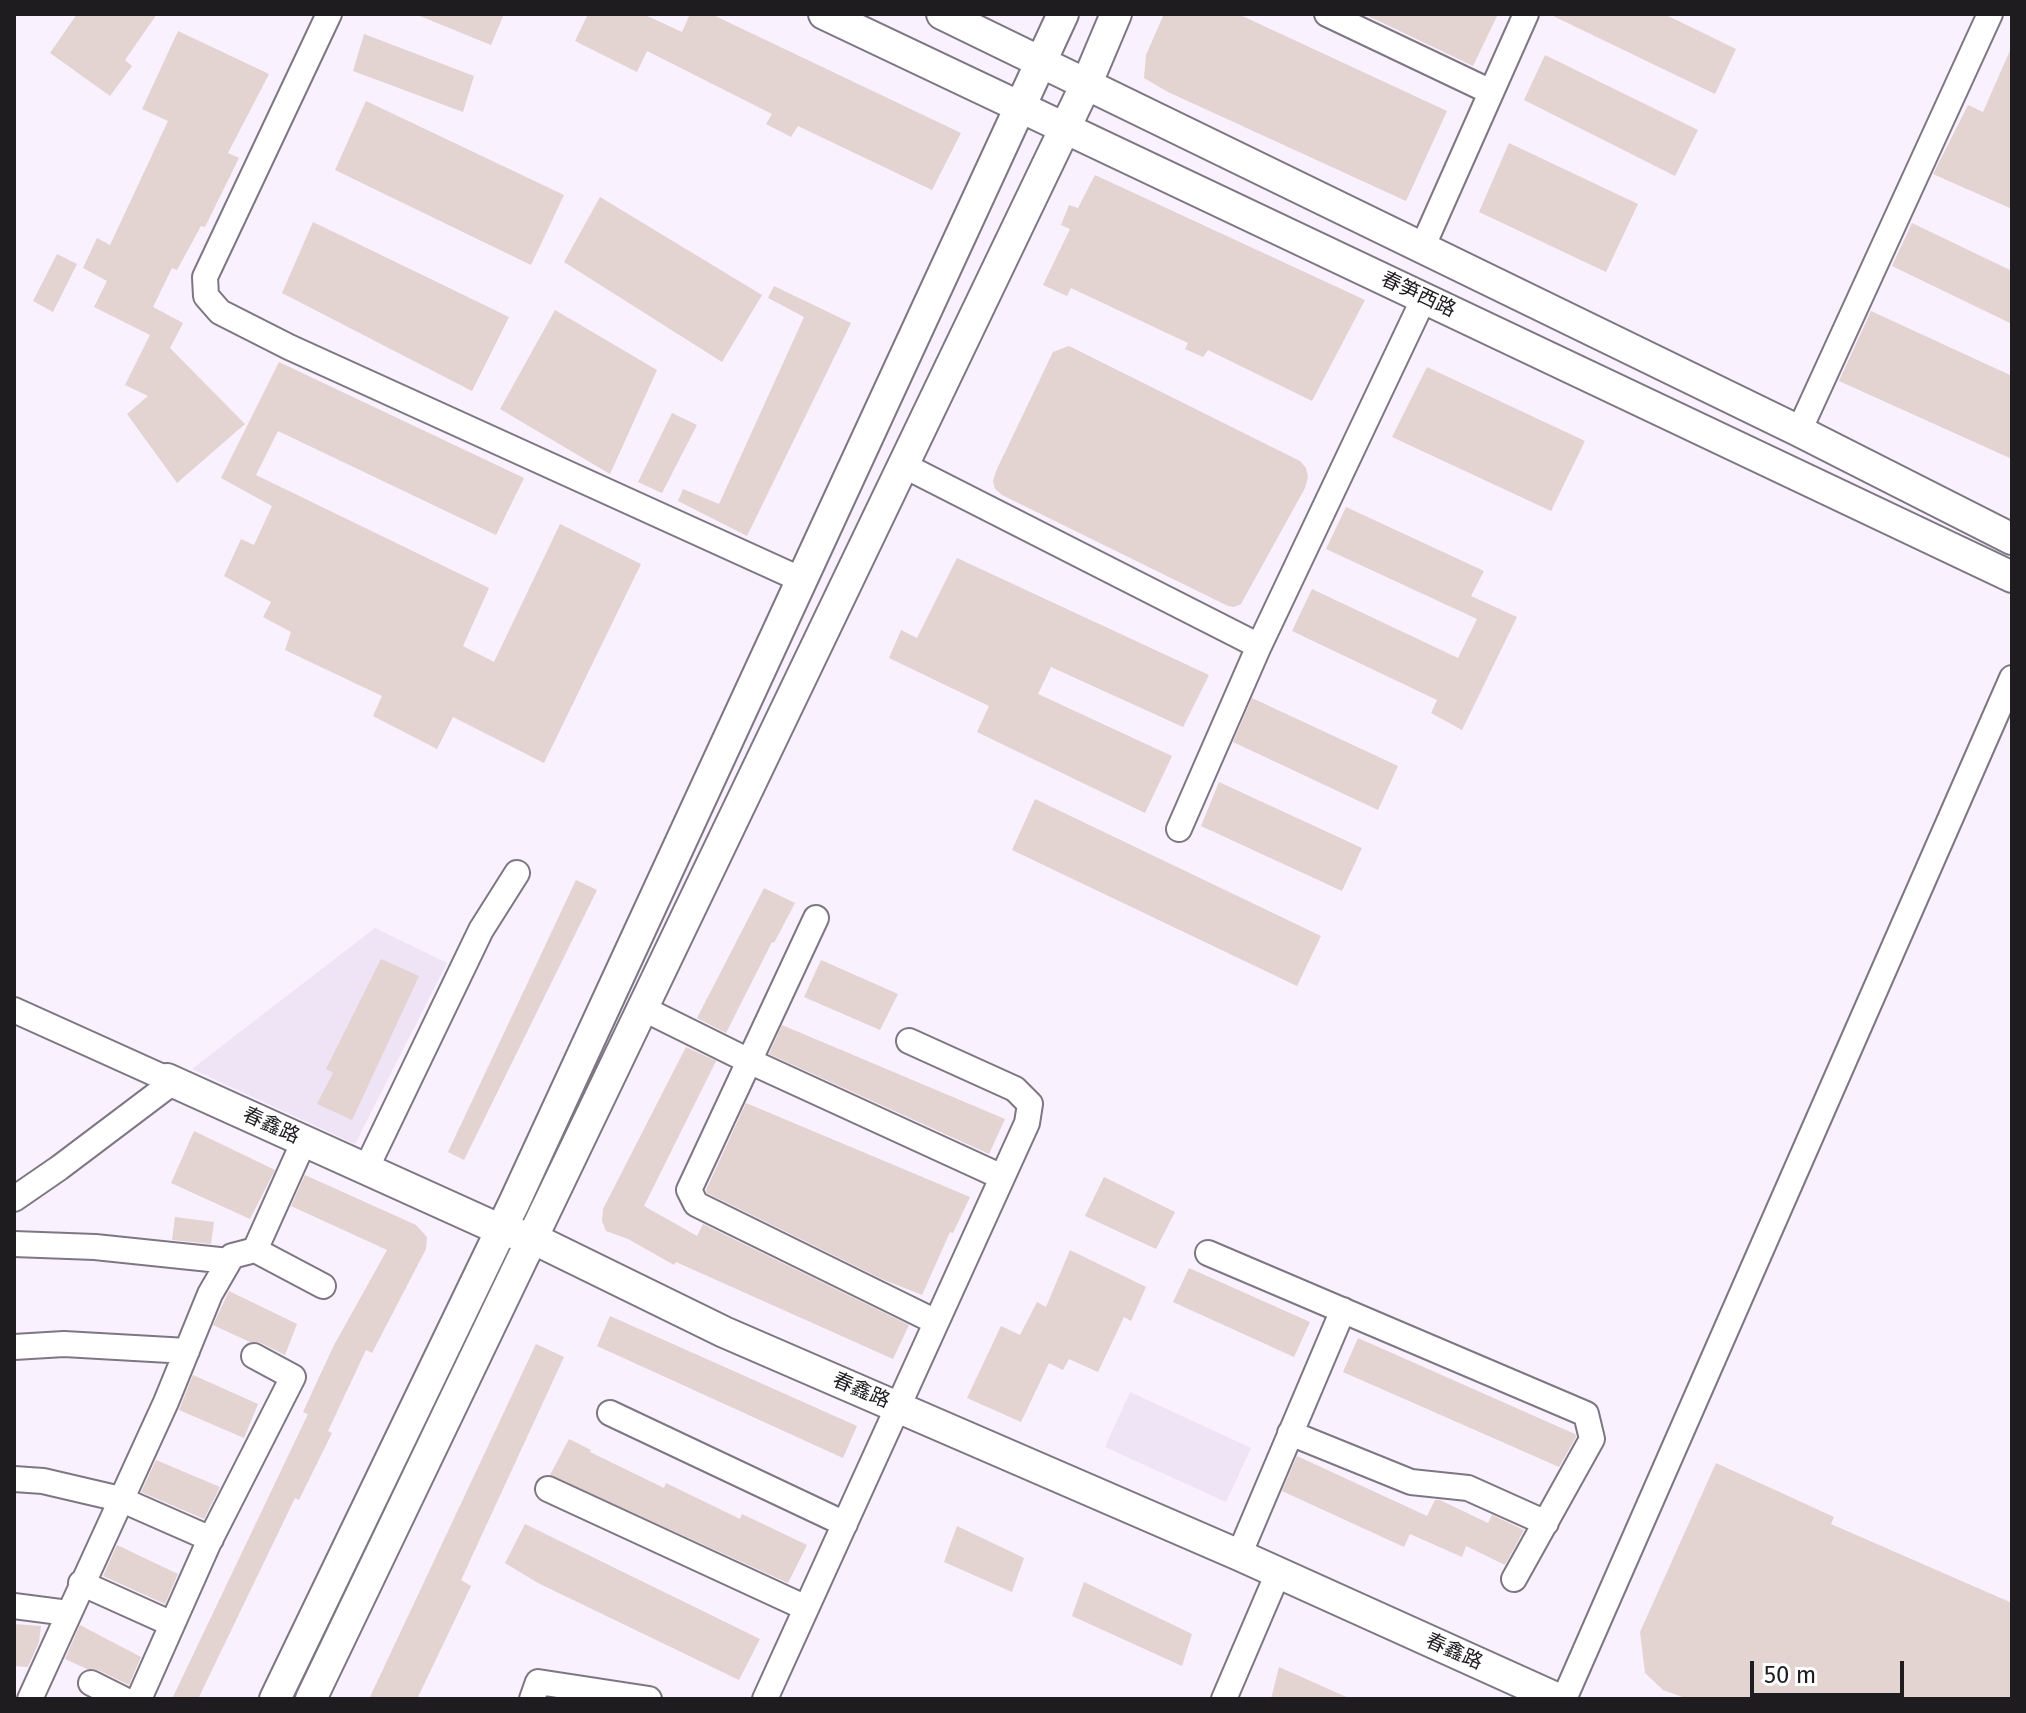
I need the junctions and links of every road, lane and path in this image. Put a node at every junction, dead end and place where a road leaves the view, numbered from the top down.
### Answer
1 (329, 14) edge
2 (824, 14) edge
3 (942, 14) edge
4 (1063, 14) edge
5 (1116, 14) edge
6 (1327, 14) edge
7 (1526, 14) edge
8 (1990, 14) edge
9 (1041, 62) junction
10 (1085, 84) junction
11 (1491, 92) junction
12 (1020, 109) junction
13 (1064, 128) junction
14 (1422, 248) junction
15 (1424, 298) junction
16 (1799, 431) junction
17 (903, 465) junction
18 (2012, 539) edge
19 (2012, 577) edge
20 (802, 580) junction
21 (1259, 646) junction
22 (2012, 678) edge
23 (1179, 829) dead end
24 (517, 873) dead end
25 (816, 918) dead end
26 (642, 1008) junction
27 (14, 1010) edge
28 (909, 1041) dead end
29 (749, 1061) junction
30 (170, 1080) junction
31 (304, 1141) junction
32 (366, 1169) junction
33 (1002, 1177) junction
34 (14, 1199) edge
35 (501, 1230) junction
36 (531, 1241) junction
37 (14, 1244) edge
38 (255, 1250) junction
39 (1208, 1253) dead end
40 (229, 1261) junction
41 (323, 1286) dead end
42 (1343, 1310) junction
43 (936, 1322) junction
44 (14, 1347) edge
45 (187, 1351) junction
46 (254, 1356) dead end
47 (610, 1413) dead end
48 (894, 1416) junction
49 (1290, 1433) junction
50 (14, 1479) edge
51 (548, 1489) dead end
52 (120, 1499) junction
53 (1546, 1523) junction
54 (845, 1524) junction
55 (211, 1539) junction
56 (1239, 1555) junction
57 (1514, 1579) dead end
58 (1275, 1580) junction
59 (81, 1583) junction
60 (14, 1606) edge
61 (806, 1608) junction
62 (68, 1613) junction
63 (172, 1624) junction
64 (91, 1683) dead end
65 (30, 1699) edge
66 (123, 1699) edge
67 (139, 1699) edge
68 (275, 1699) edge
69 (311, 1699) edge
70 (532, 1699) edge
71 (649, 1699) edge
72 (765, 1699) edge
73 (1224, 1699) edge
74 (1515, 1699) edge
75 (1558, 1699) edge
76 (1564, 1699) edge

1 - 20 street
2 - 12 main road, 春笋西路
3 - 9 main road
4 - 9 main road
5 - 10 main road
6 - 11 street
7 - 11 street
8 - 16 street
9 - 10 main road
9 - 12 main road
10 - 13 main road
10 - 14 main road
11 - 14 street
12 - 13 main road, 春笋西路
12 - 20 main road
13 - 15 main road, 春笋西路
13 - 17 main road
14 - 16 main road
15 - 19 main road, 春笋西路
15 - 21 street
16 - 18 main road
17 - 21 street
17 - 26 main road
20 - 35 main road
21 - 23 street
22 - 76 street
24 - 32 street
25 - 29 street
26 - 29 street
26 - 36 main road
27 - 30 street
28 - 33 street
29 - 33 street
29 - 43 street
30 - 31 main road, 春鑫路
30 - 34 street
31 - 32 main road, 春鑫路
31 - 38 street
32 - 35 main road, 春鑫路
33 - 43 street
35 - 36 main road, 春鑫路
35 - 68 main road
36 - 48 main road, 春鑫路
36 - 69 main road
37 - 40 street
38 - 40 street
38 - 41 street
39 - 42 street
40 - 45 street
42 - 49 street
42 - 53 street
43 - 48 street
44 - 45 street
45 - 52 street
46 - 55 street
47 - 54 street
48 - 54 street
48 - 56 main road, 春鑫路
48 - 58 main road, 春鑫路
49 - 53 street
49 - 56 street
50 - 52 street
51 - 61 street
52 - 55 street
52 - 59 street
53 - 57 street
54 - 61 street
55 - 63 street
56 - 58 main road, 春鑫路
58 - 73 street
58 - 74 main road, 春鑫路
58 - 75 main road, 春鑫路
59 - 62 street
59 - 63 street
60 - 62 street
61 - 72 street
62 - 65 street
63 - 67 street
64 - 66 street
70 - 71 street

